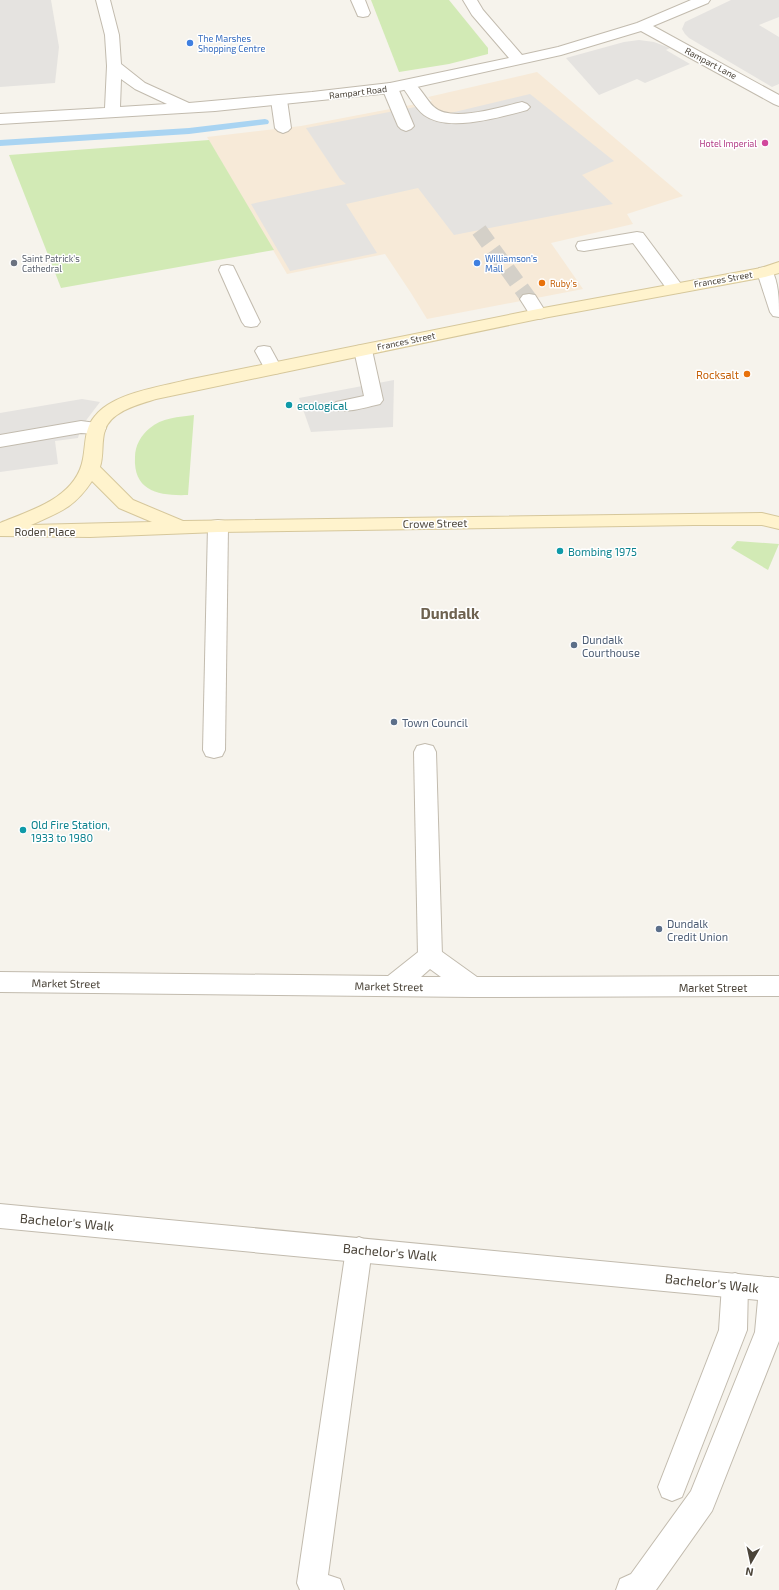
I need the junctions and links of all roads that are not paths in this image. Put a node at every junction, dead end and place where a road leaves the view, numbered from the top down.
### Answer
1 (103, 0) edge
2 (470, 0) edge
3 (703, 0) edge
4 (642, 26) junction
5 (519, 60) junction
6 (114, 66) junction
7 (408, 85) junction
8 (390, 88) junction
9 (279, 100) junction
10 (779, 101) edge
11 (522, 107) dead end
12 (186, 108) junction
13 (112, 113) junction
14 (0, 119) edge
15 (406, 126) dead end
16 (283, 128) dead end
17 (584, 246) dead end
18 (227, 270) dead end
19 (772, 270) edge
20 (675, 288) junction
21 (529, 299) tunnel mouth
22 (779, 312) edge
23 (538, 314) junction
24 (251, 322) dead end
25 (363, 350) junction
26 (264, 351) dead end
27 (273, 369) junction
28 (342, 406) dead end
29 (97, 428) junction
30 (0, 441) edge
31 (90, 468) junction
32 (779, 523) edge
33 (218, 526) junction
34 (181, 527) junction
35 (0, 531) edge
36 (90, 531) joint
37 (214, 750) dead end
38 (424, 752) dead end
39 (430, 956) junction
40 (0, 982) edge
41 (393, 986) junction
42 (779, 986) edge
43 (472, 987) junction
44 (0, 1216) edge
45 (359, 1248) junction
46 (735, 1285) junction
47 (775, 1289) edge
48 (672, 1487) dead end
49 (320, 1587) edge
50 (631, 1590) edge

1 - 6 street
2 - 5 street
3 - 4 street, Rampart Road
4 - 5 street, Rampart Road
4 - 10 street, Rampart Lane
5 - 7 street, Rampart Road
6 - 12 street
6 - 13 street
7 - 8 street, Rampart Road
7 - 11 street
8 - 9 street, Rampart Road
8 - 15 street
9 - 12 street, Rampart Road
9 - 16 street
12 - 13 street, Rampart Road
13 - 14 street, Rampart Road
17 - 20 street
18 - 24 street
19 - 20 main road, Frances Street
19 - 22 street
20 - 23 main road, Frances Street
21 - 23 street
23 - 25 main road, Frances Street
25 - 27 main road, Frances Street
25 - 28 street
26 - 27 street
27 - 29 main road, Frances Street
29 - 30 street
29 - 31 main road, Frances Street
31 - 34 main road
31 - 35 main road
32 - 33 main road, Crowe Street
33 - 34 main road, Crowe Street
33 - 37 street
34 - 36 main road, Crowe Street
35 - 36 main road, Roden Place
38 - 39 street
39 - 41 street
39 - 43 street
40 - 41 street, Market Street
41 - 43 street, Market Street
42 - 43 street, Market Street
44 - 45 street, Bachelor's Walk
45 - 46 street, Bachelor's Walk
45 - 49 street
46 - 47 street, Bachelor's Walk
46 - 48 street
47 - 50 street

